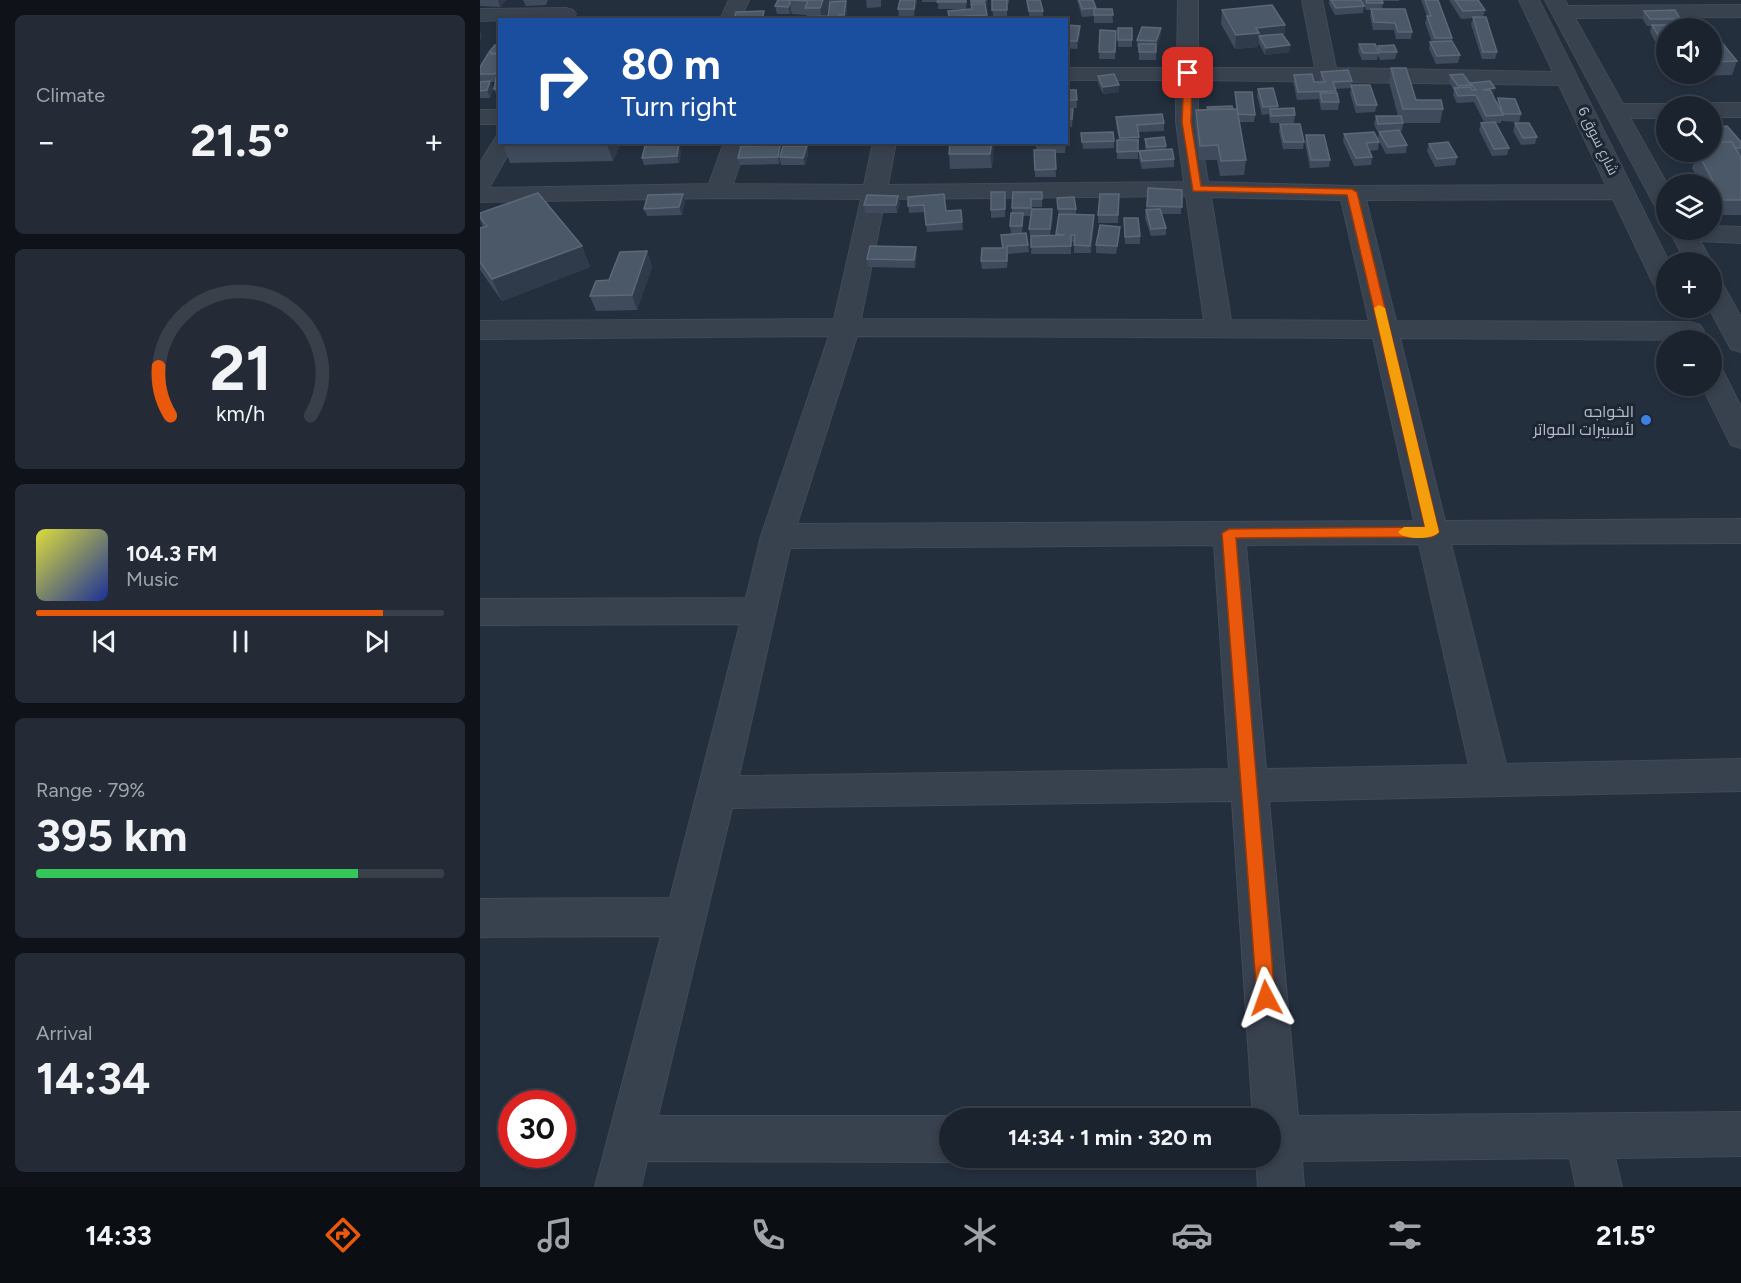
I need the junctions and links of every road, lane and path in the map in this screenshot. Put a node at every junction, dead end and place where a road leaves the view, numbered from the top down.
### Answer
1 (739, 0) edge
2 (1188, 0) edge
3 (1312, 0) edge
4 (1529, 0) edge
5 (1558, 6) edge
6 (568, 11) edge
7 (1741, 11) edge
8 (480, 15) edge
9 (731, 18) edge
10 (1188, 73) junction
11 (1068, 74) edge
12 (1327, 74) junction
13 (1567, 79) junction
14 (1722, 110) edge
15 (1741, 110) edge
16 (1614, 111) junction
17 (1656, 111) edge
18 (480, 117) edge
19 (498, 117) edge
20 (503, 144) edge
21 (735, 144) edge
22 (885, 144) edge
23 (480, 183) edge
24 (1656, 186) edge
25 (1197, 189) junction
26 (719, 191) junction
27 (873, 192) junction
28 (1352, 192) junction
29 (1623, 192) junction
30 (480, 195) edge
31 (1722, 234) edge
32 (1741, 235) edge
33 (1656, 261) edge
34 (1722, 306) edge
35 (1688, 326) edge
36 (846, 327) junction
37 (480, 330) edge
38 (1219, 330) junction
39 (1385, 331) junction
40 (1741, 343) edge
41 (1721, 396) edge
42 (1741, 438) edge
43 (1741, 531) edge
44 (1432, 532) junction
45 (1229, 533) junction
46 (777, 536) junction
47 (759, 611) junction
48 (480, 612) edge
49 (1741, 775) edge
50 (1491, 780) junction
51 (1250, 785) junction
52 (717, 792) junction
53 (684, 917) junction
54 (480, 918) edge
55 (1272, 1108) edge
56 (1741, 1134) edge
57 (1587, 1136) junction
58 (630, 1138) junction
59 (939, 1139) edge
60 (1281, 1139) edge
61 (1278, 1168) edge
62 (618, 1187) edge
63 (1281, 1187) edge
64 (1599, 1187) edge

1 - 9 street
2 - 10 street
3 - 12 street
4 - 13 street, شارع سوق 6
5 - 7 street
5 - 16 street, شارع سوق 6
6 - 8 street
10 - 11 street
10 - 12 street
10 - 25 street
12 - 13 street
13 - 29 street, شارع سوق 6
14 - 15 street
16 - 17 street
16 - 24 street, شارع سوق 6
18 - 19 street
20 - 23 street
21 - 26 street
22 - 27 street
25 - 27 street
25 - 28 street
25 - 38 street
26 - 27 street
26 - 30 street
27 - 36 street
28 - 29 street
28 - 39 street
29 - 33 street, شارع سوق 6
31 - 32 street
34 - 40 street
35 - 39 street
36 - 37 street
36 - 38 street
36 - 46 street
38 - 39 street
39 - 44 street
41 - 42 street
43 - 44 street
44 - 45 street
44 - 50 street
45 - 46 street
45 - 51 street
46 - 47 street
47 - 48 street
47 - 52 street
49 - 50 street
50 - 51 street
51 - 52 street
51 - 55 street
52 - 53 street
53 - 54 street
53 - 58 street
56 - 57 street
57 - 60 street
57 - 64 street
58 - 59 street
58 - 62 street
61 - 63 street

